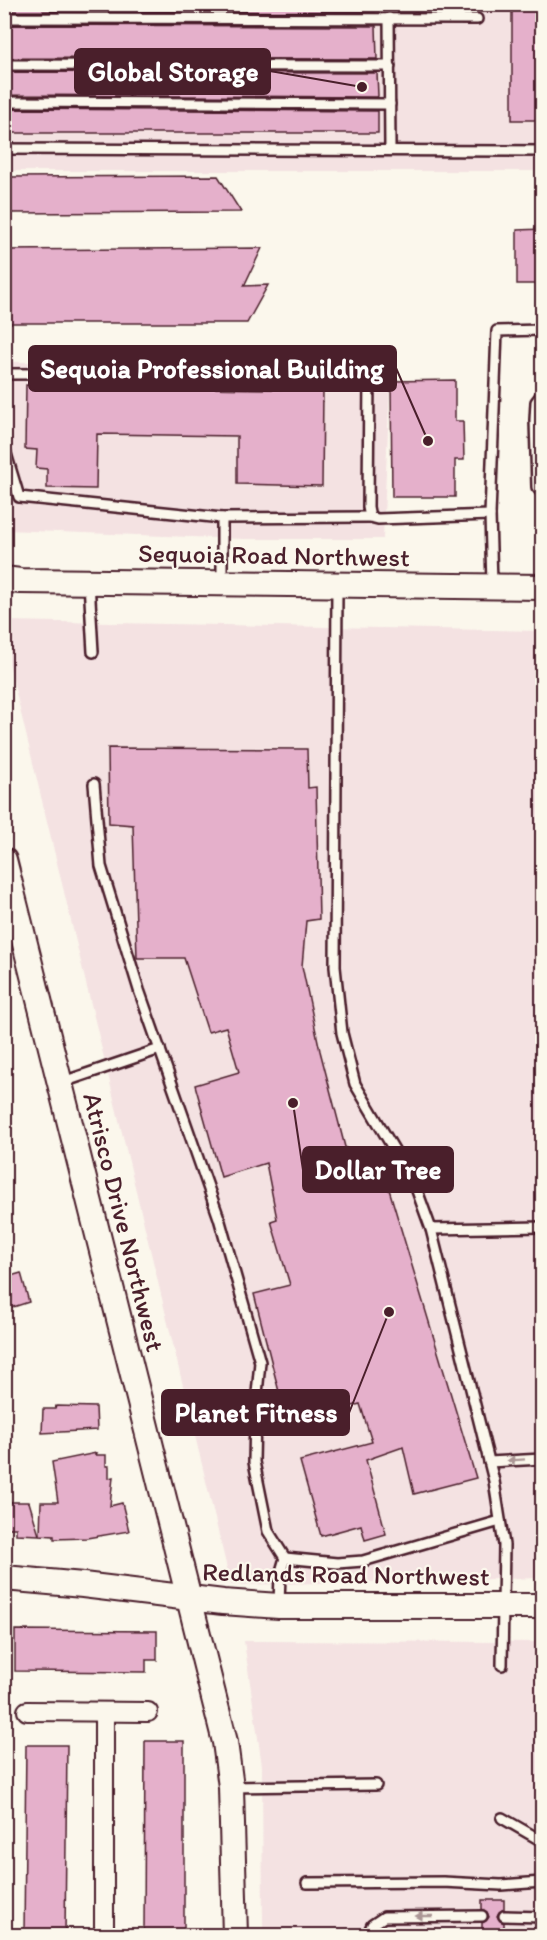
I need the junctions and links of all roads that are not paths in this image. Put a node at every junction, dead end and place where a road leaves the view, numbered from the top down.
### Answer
1 (4, 18) edge
2 (389, 18) junction
3 (477, 19) dead end
4 (4, 65) edge
5 (390, 66) junction
6 (4, 102) edge
7 (390, 104) junction
8 (4, 149) edge
9 (390, 149) junction
10 (543, 151) edge
11 (543, 330) edge
12 (4, 374) edge
13 (543, 394) edge
14 (4, 447) edge
15 (543, 493) edge
16 (490, 515) junction
17 (370, 517) junction
18 (222, 518) junction
19 (4, 579) edge
20 (89, 582) junction
21 (222, 583) junction
22 (337, 585) junction
23 (492, 586) junction
24 (543, 587) edge
25 (93, 652) dead end
26 (94, 784) dead end
27 (4, 860) edge
28 (160, 1050) junction
29 (60, 1083) junction
30 (543, 1227) edge
31 (431, 1229) junction
32 (543, 1459) edge
33 (489, 1462) junction
34 (500, 1521) junction
35 (285, 1558) junction
36 (4, 1578) edge
37 (188, 1599) junction
38 (279, 1606) junction
39 (503, 1606) junction
40 (543, 1606) edge
41 (502, 1665) dead end
42 (27, 1711) dead end
43 (104, 1712) junction
44 (148, 1712) dead end
45 (376, 1785) dead end
46 (231, 1787) junction
47 (502, 1818) dead end
48 (543, 1841) edge
49 (543, 1882) edge
50 (307, 1883) dead end
51 (482, 1916) dead end
52 (504, 1916) dead end
53 (543, 1917) edge
54 (104, 1935) edge
55 (235, 1935) edge
56 (367, 1935) edge

1 - 2 lane
2 - 3 lane
2 - 5 lane
4 - 5 lane
5 - 7 lane
6 - 7 lane
7 - 9 lane
8 - 9 lane
9 - 10 lane
11 - 16 lane
12 - 17 lane
13 - 15 lane
14 - 18 lane
16 - 17 lane
16 - 23 lane
17 - 18 lane
18 - 21 lane
19 - 20 street, Sequoia Road Northwest
20 - 21 street, Sequoia Road Northwest
20 - 25 lane
21 - 22 street, Sequoia Road Northwest
22 - 23 street, Sequoia Road Northwest
22 - 31 lane
23 - 24 street, Sequoia Road Northwest
26 - 28 lane
27 - 29 street, Atrisco Drive Northwest
28 - 29 lane
28 - 35 lane
29 - 37 street, Atrisco Drive Northwest
30 - 31 lane
31 - 33 lane
32 -> 33 lane
33 - 34 lane
34 - 35 lane
34 - 39 lane
35 - 38 lane
36 - 37 street, Redlands Road Northwest
37 - 38 street, Redlands Road Northwest
37 - 46 street, Atrisco Drive Northwest
38 - 39 street, Redlands Road Northwest
39 - 40 street, Redlands Road Northwest
39 - 41 lane
42 - 43 street
43 - 44 street
43 - 54 street
45 - 46 lane
46 - 55 street, Atrisco Drive Northwest
47 - 48 lane
49 - 50 lane
51 -> 56 lane
52 - 53 lane

